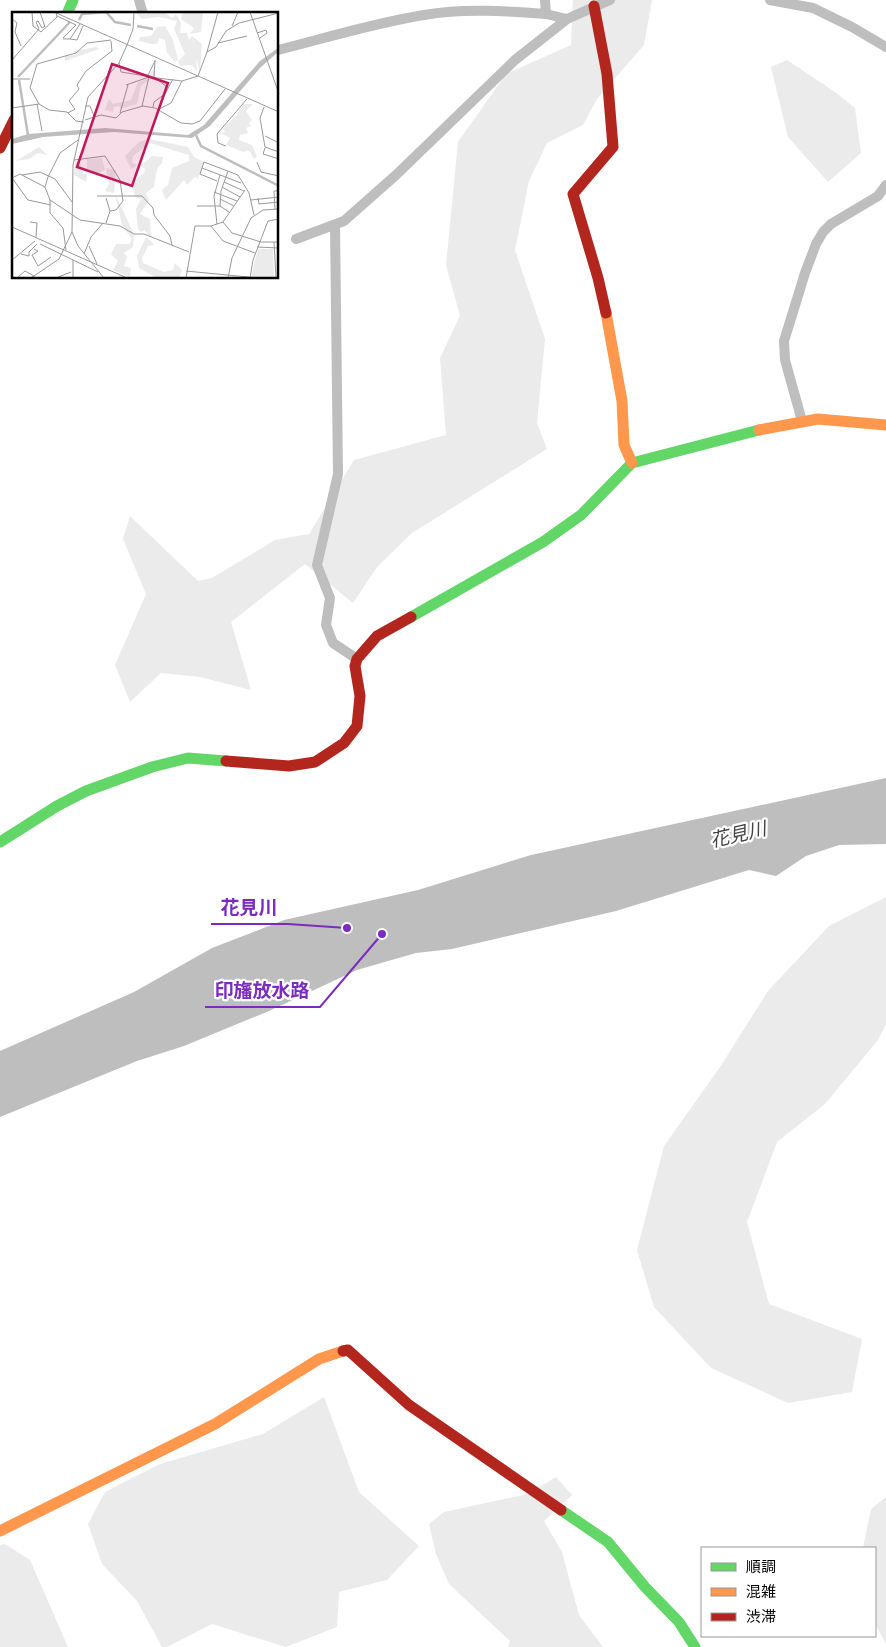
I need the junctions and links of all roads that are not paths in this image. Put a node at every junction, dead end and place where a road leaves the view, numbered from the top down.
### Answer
1 (72, 0) edge
2 (545, 0) edge
3 (610, 0) edge
4 (770, 0) edge
5 (594, 6) junction
6 (68, 12) edge
7 (546, 14) junction
8 (567, 19) junction
9 (886, 48) edge
10 (279, 50) edge
11 (12, 124) edge
12 (0, 148) edge
13 (886, 186) edge
14 (335, 225) junction
15 (296, 239) dead end
16 (802, 420) junction
17 (886, 425) edge
18 (632, 463) junction
19 (357, 659) junction
20 (0, 842) edge
21 (0, 1531) edge
22 (695, 1647) edge

1 - 6 street
2 - 7 street
3 - 5 street
4 - 9 street
5 - 8 street
5 - 18 street
7 - 8 street
7 - 10 street
8 - 14 street
11 - 12 street
13 - 16 street
14 - 15 street
14 - 19 street
16 - 17 street
16 - 18 street
18 - 19 street
19 - 20 street
21 - 22 street

